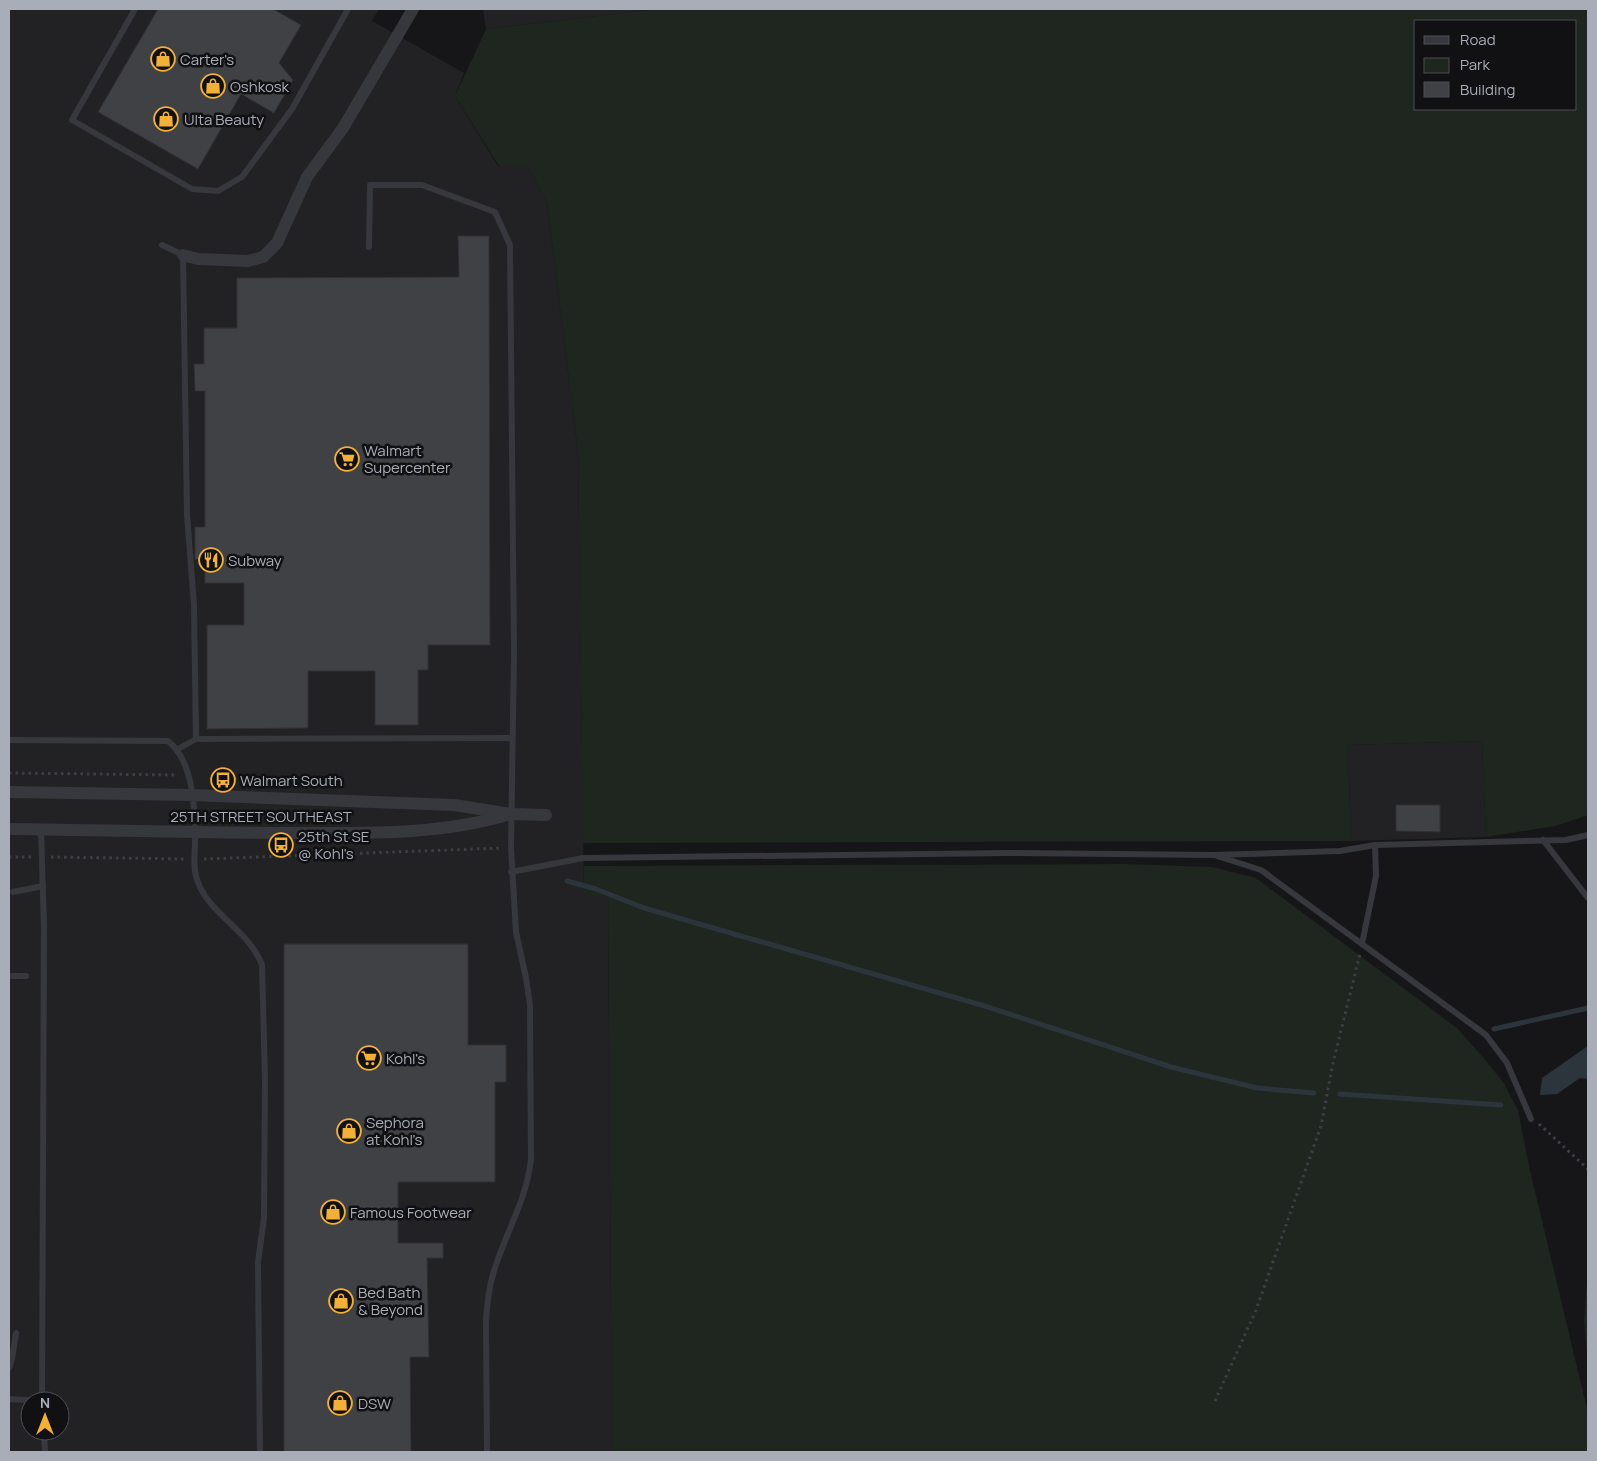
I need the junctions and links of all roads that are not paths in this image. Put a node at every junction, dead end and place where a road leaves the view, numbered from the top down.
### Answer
1 (135, 9) edge
2 (348, 9) edge
3 (413, 9) edge
4 (162, 245) dead end
5 (369, 247) dead end
6 (183, 255) junction
7 (511, 738) junction
8 (196, 739) junction
9 (9, 740) edge
10 (178, 749) junction
11 (9, 792) edge
12 (191, 795) junction
13 (511, 814) junction
14 (546, 815) dead end
15 (9, 830) edge
16 (41, 830) junction
17 (195, 833) junction
18 (1588, 835) edge
19 (1543, 840) junction
20 (1375, 845) junction
21 (1213, 855) junction
22 (511, 872) junction
23 (43, 886) junction
24 (14, 892) dead end
25 (1588, 898) edge
26 (1362, 944) junction
27 (9, 976) edge
28 (26, 976) dead end
29 (1531, 1119) road end
30 (16, 1333) dead end
31 (9, 1368) edge
32 (9, 1399) edge
33 (260, 1452) edge
34 (487, 1452) edge

1 - 2 lane
3 - 6 street
4 - 6 lane
5 - 7 lane
6 - 8 lane
7 - 8 lane
7 - 13 lane
8 - 10 lane
9 - 10 lane
10 - 12 lane
11 - 12 street, 25TH STREET SOUTHEAST
12 - 13 street, 25TH STREET SOUTHEAST
12 - 17 lane
13 - 14 street, 25TH STREET SOUTHEAST
13 - 17 street, 25TH STREET SOUTHEAST
13 - 22 lane
15 - 16 street, 25TH STREET SOUTHEAST
16 - 17 street, 25TH STREET SOUTHEAST
16 - 23 lane
17 - 33 lane
18 - 19 lane
19 - 20 lane
19 - 25 lane
20 - 21 lane
20 - 26 lane
21 - 22 lane
21 - 26 lane
22 - 34 lane
23 - 24 lane
23 - 32 lane
26 - 29 lane
27 - 28 lane
30 - 31 lane

